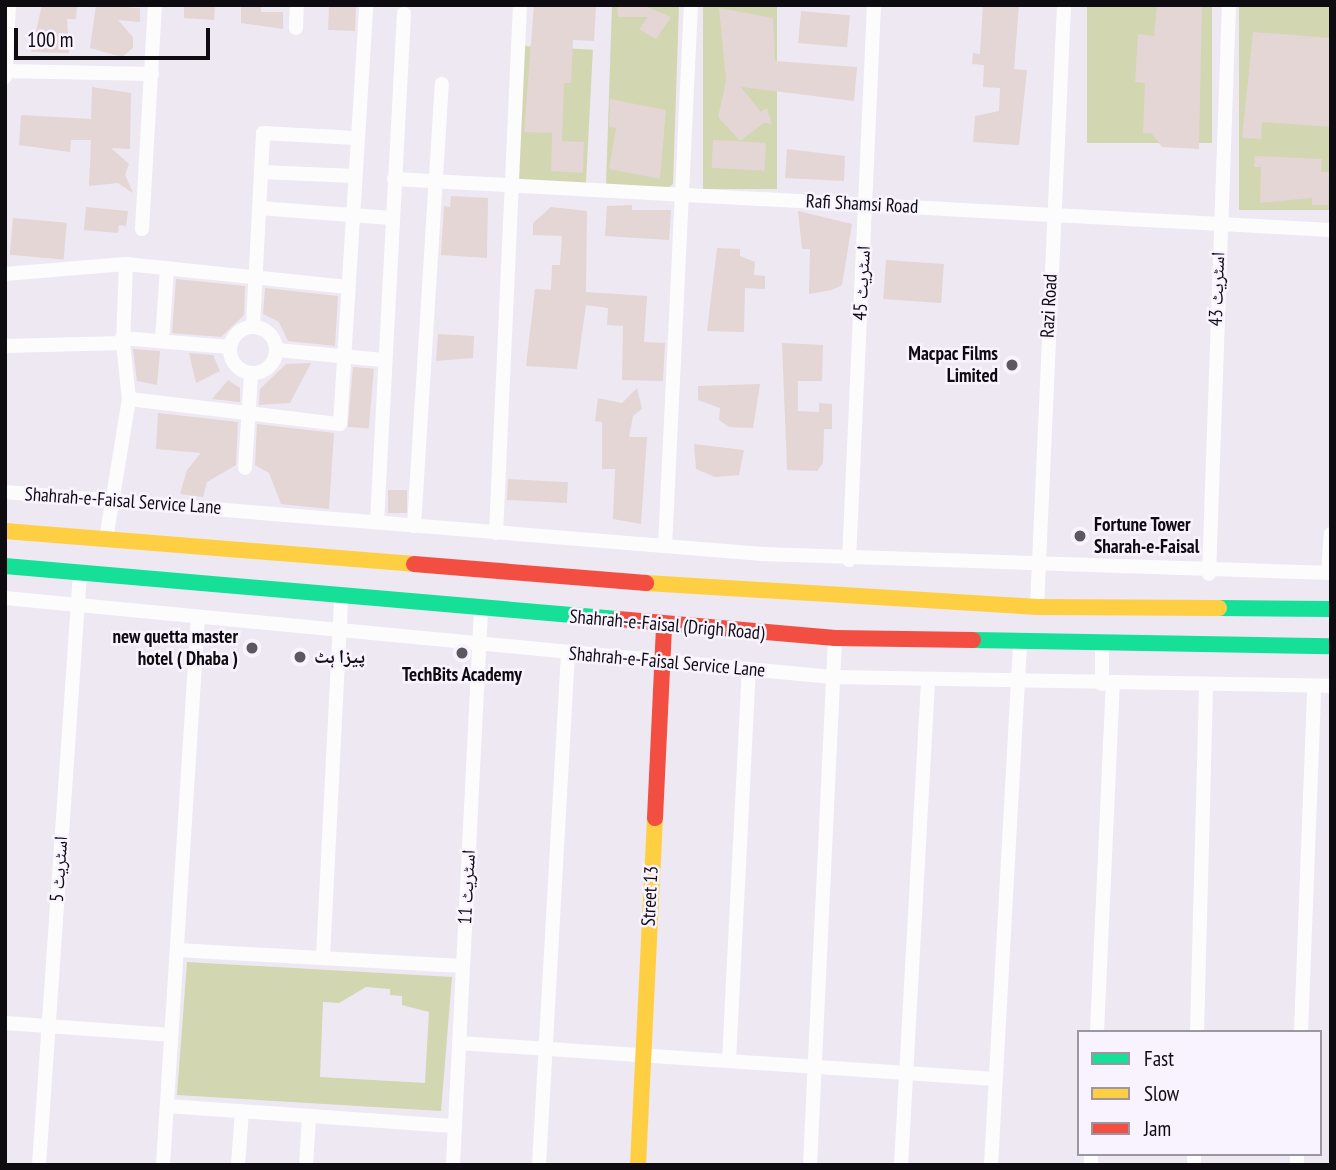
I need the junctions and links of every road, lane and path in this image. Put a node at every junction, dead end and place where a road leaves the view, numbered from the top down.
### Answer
1 (9, 5) edge
2 (155, 5) edge
3 (297, 5) edge
4 (366, 5) edge
5 (520, 5) edge
6 (691, 5) edge
7 (874, 5) edge
8 (1064, 5) edge
9 (1229, 5) edge
10 (404, 14) dead end
11 (296, 28) dead end
12 (5, 72) edge
13 (152, 74) junction
14 (5, 77) edge
15 (442, 85) dead end
16 (355, 138) junction
17 (261, 172) junction
18 (353, 176) junction
19 (394, 179) junction
20 (436, 181) junction
21 (510, 185) junction
22 (683, 194) junction
23 (866, 203) junction
24 (259, 208) junction
25 (1054, 212) junction
26 (351, 215) junction
27 (391, 218) junction
28 (1219, 220) junction
29 (142, 229) dead end
30 (1331, 230) edge
31 (127, 264) junction
32 (167, 268) junction
33 (5, 274) edge
34 (257, 278) junction
35 (348, 286) junction
36 (253, 325) junction
37 (122, 340) junction
38 (162, 341) junction
39 (5, 345) edge
40 (229, 347) junction
41 (277, 351) junction
42 (344, 355) junction
43 (383, 359) junction
44 (251, 374) junction
45 (129, 399) junction
46 (249, 415) junction
47 (245, 468) dead end
48 (5, 492) edge
49 (116, 498) junction
50 (377, 522) junction
51 (414, 526) junction
52 (5, 531) edge
53 (496, 533) junction
54 (1331, 534) edge
55 (106, 539) junction
56 (665, 546) junction
57 (849, 560) junction
58 (5, 566) edge
59 (1037, 568) junction
60 (80, 573) junction
61 (1330, 573) edge
62 (1209, 574) junction
63 (5, 598) edge
64 (341, 598) junction
65 (77, 605) junction
66 (1037, 607) junction
67 (1331, 609) edge
68 (481, 610) junction
69 (198, 617) junction
70 (664, 627) junction
71 (341, 629) junction
72 (835, 638) junction
73 (479, 643) junction
74 (1020, 644) junction
75 (1331, 646) edge
76 (1102, 647) junction
77 (568, 653) junction
78 (663, 663) junction
79 (748, 670) junction
80 (832, 677) junction
81 (928, 681) junction
82 (1018, 683) junction
83 (1107, 684) junction
84 (1206, 685) junction
85 (1331, 685) edge
86 (1314, 686) junction
87 (177, 950) junction
88 (323, 957) junction
89 (463, 966) junction
90 (5, 1023) edge
91 (48, 1026) junction
92 (1097, 1030) edge
93 (1197, 1030) edge
94 (1301, 1030) edge
95 (171, 1035) junction
96 (459, 1043) junction
97 (547, 1049) junction
98 (641, 1055) junction
99 (729, 1061) junction
100 (816, 1067) junction
101 (908, 1073) junction
102 (995, 1079) junction
103 (167, 1106) junction
104 (242, 1111) junction
105 (309, 1117) junction
106 (455, 1126) junction
107 (38, 1165) edge
108 (163, 1165) edge
109 (238, 1165) edge
110 (306, 1165) edge
111 (453, 1165) edge
112 (539, 1165) edge
113 (638, 1165) edge
114 (810, 1165) edge
115 (901, 1165) edge
116 (991, 1165) edge

1 - 12 street
2 - 13 street
3 - 11 street
4 - 16 street
5 - 21 street
6 - 22 street
7 - 23 street, اسٹریٹ 45
8 - 25 street, Razi Road
9 - 28 street, اسٹریٹ 43
10 - 19 street
12 - 13 street
12 - 14 street
13 - 29 street
15 - 20 street
16 - 17 street
16 - 18 street
17 - 18 street
17 - 24 street
18 - 26 street
19 - 20 street, Rafi Shamsi Road
19 - 27 street
20 - 21 street, Rafi Shamsi Road
20 - 51 street
21 - 22 street, Rafi Shamsi Road
21 - 53 street
22 - 23 street, Rafi Shamsi Road
22 - 56 street
23 - 25 street, Rafi Shamsi Road
23 - 57 street, اسٹریٹ 45
24 - 26 street
24 - 34 street
25 - 28 street, Rafi Shamsi Road
25 - 59 street, Razi Road
26 - 27 street
26 - 35 street
27 - 43 street
28 - 30 street, Rafi Shamsi Road
28 - 62 street, اسٹریٹ 43
31 - 32 street
31 - 33 street
31 - 37 street
32 - 34 street
32 - 38 street
34 - 35 street
34 - 36 street
35 - 42 street
36 - 40 street
36 - 41 street
37 - 38 street
37 - 39 street
37 - 45 street
38 - 40 street
40 - 44 street
41 - 42 street
41 - 44 street
42 - 43 street
42 - 46 street
43 - 50 street
44 - 46 street
45 - 46 street
45 - 49 street
46 - 47 street
48 - 49 street, Shahrah-e-Faisal Service Lane
49 - 50 street, Shahrah-e-Faisal Service Lane
49 - 55 street
50 - 51 street, Shahrah-e-Faisal Service Lane
51 - 53 street, Shahrah-e-Faisal Service Lane
52 - 55 main road, Shahrah-e-Faisal (Drigh Road)
53 - 56 street, Shahrah-e-Faisal Service Lane
54 - 61 street
55 - 66 main road, Shahrah-e-Faisal (Drigh Road)
56 - 57 street, Shahrah-e-Faisal Service Lane
57 - 59 street, Shahrah-e-Faisal Service Lane
58 - 60 main road, Shahrah-e-Faisal (Drigh Road)
59 - 62 street, Shahrah-e-Faisal Service Lane
59 - 66 street, Razi Road
60 - 64 main road, Shahrah-e-Faisal (Drigh Road)
60 - 65 street, اسٹریٹ 5
61 - 62 street, Shahrah-e-Faisal Service Lane
63 - 65 street, Shahrah-e-Faisal Service Lane
64 - 68 main road, Shahrah-e-Faisal (Drigh Road)
64 - 71 street
65 - 69 street, Shahrah-e-Faisal Service Lane
65 - 91 street, اسٹریٹ 5
66 - 67 main road, Shahrah-e-Faisal (Drigh Road)
68 - 70 main road, Shahrah-e-Faisal (Drigh Road)
68 - 73 street, اسٹریٹ 11
69 - 71 street, Shahrah-e-Faisal Service Lane
69 - 87 street
70 - 72 main road, Shahrah-e-Faisal (Drigh Road)
70 - 78 main road, Street 13
71 - 73 street, Shahrah-e-Faisal Service Lane
71 - 88 street
72 - 74 main road, Shahrah-e-Faisal (Drigh Road)
72 - 80 street
73 - 77 street, Shahrah-e-Faisal Service Lane
73 - 89 street, اسٹریٹ 11
74 - 76 main road, Shahrah-e-Faisal (Drigh Road)
74 - 82 street
75 - 76 main road, Shahrah-e-Faisal (Drigh Road)
76 - 83 street
77 - 78 street, Shahrah-e-Faisal Service Lane
77 - 97 street
78 - 79 street, Shahrah-e-Faisal Service Lane
78 - 98 main road, Street 13
79 - 80 street, Shahrah-e-Faisal Service Lane
79 - 99 street
80 - 81 street, Shahrah-e-Faisal Service Lane
80 - 100 street
81 - 82 street, Shahrah-e-Faisal Service Lane
81 - 101 street
82 - 83 street, Shahrah-e-Faisal Service Lane
82 - 102 street
83 - 84 street, Shahrah-e-Faisal Service Lane
83 - 92 street
84 - 86 street, Shahrah-e-Faisal Service Lane
84 - 93 street
85 - 86 street, Shahrah-e-Faisal Service Lane
86 - 94 street
87 - 88 street
87 - 95 street
88 - 89 street
89 - 96 street, اسٹریٹ 11
90 - 91 street
91 - 95 street
91 - 107 street, اسٹریٹ 5
95 - 103 street
96 - 97 street
96 - 106 street, اسٹریٹ 11
97 - 98 street
97 - 112 street
98 - 99 street
98 - 113 main road, Street 13
99 - 100 street
100 - 101 street
100 - 114 street
101 - 102 street
101 - 115 street
102 - 116 street
103 - 104 street
103 - 108 street
104 - 105 street
104 - 109 street
105 - 106 street
105 - 110 street
106 - 111 street, اسٹریٹ 11

